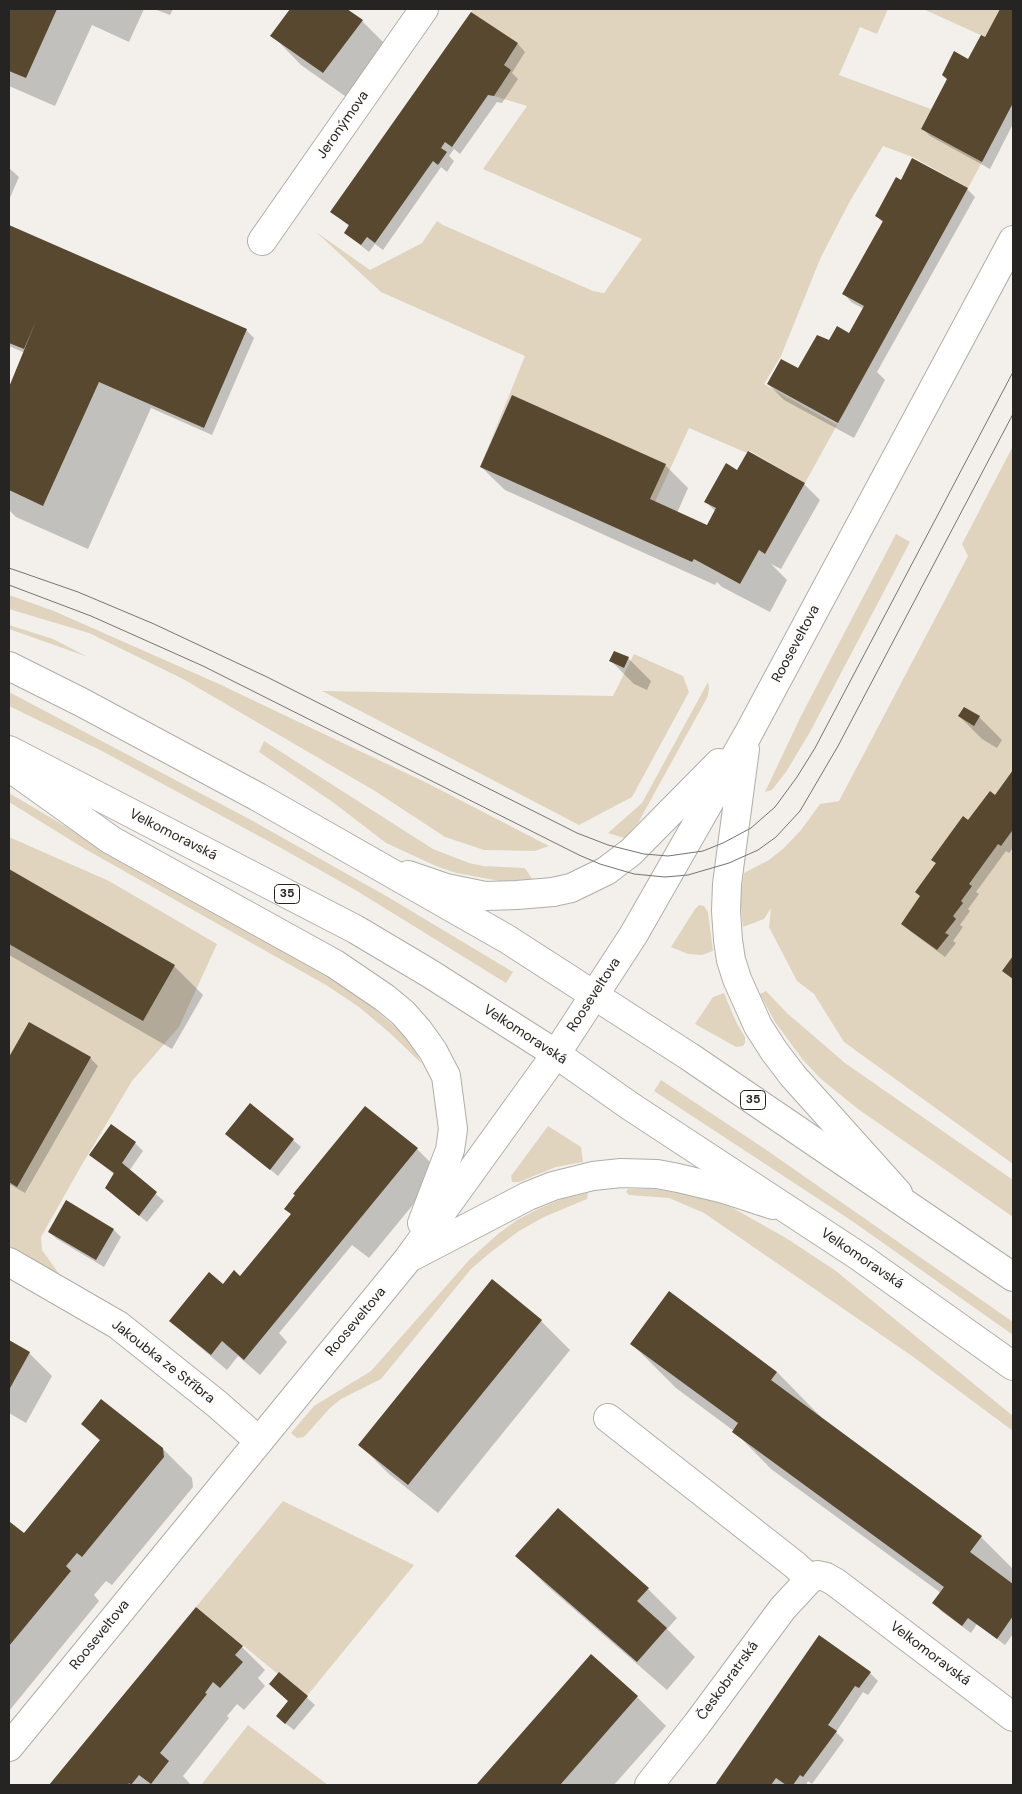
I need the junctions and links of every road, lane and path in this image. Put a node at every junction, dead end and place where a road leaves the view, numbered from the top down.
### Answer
1 (424, 9) edge
2 (1013, 240) edge
3 (262, 241) dead end
4 (9, 666) edge
5 (747, 736) junction
6 (9, 750) edge
7 (9, 767) edge
8 (349, 848) junction
9 (595, 994) junction
10 (556, 1054) junction
11 (911, 1208) junction
12 (790, 1210) junction
13 (408, 1259) junction
14 (9, 1262) edge
15 (1013, 1277) edge
16 (1013, 1366) edge
17 (608, 1418) dead end
18 (259, 1441) junction
19 (810, 1579) junction
20 (1013, 1717) edge
21 (9, 1746) edge
22 (649, 1785) edge

1 - 3 main road, Jeronýmova
2 - 5 main road, Rooseveltova
4 - 8 main road, 35
5 - 8 main road
5 - 9 main road, Rooseveltova
5 - 11 main road
6 - 10 main road, Velkomoravská / 35
7 - 13 main road
8 - 9 main road, 35
9 - 10 main road, Rooseveltova
9 - 11 main road, 35
10 - 12 main road, Velkomoravská / 35
10 - 13 main road, Rooseveltova
11 - 15 main road, 35
12 - 13 main road
12 - 16 main road, Velkomoravská / 35
13 - 18 main road, Rooseveltova
14 - 18 main road, Jakoubka ze Stříbra
17 - 19 main road
18 - 21 main road, Rooseveltova
19 - 20 main road, Velkomoravská
19 - 22 main road, Českobratrská

